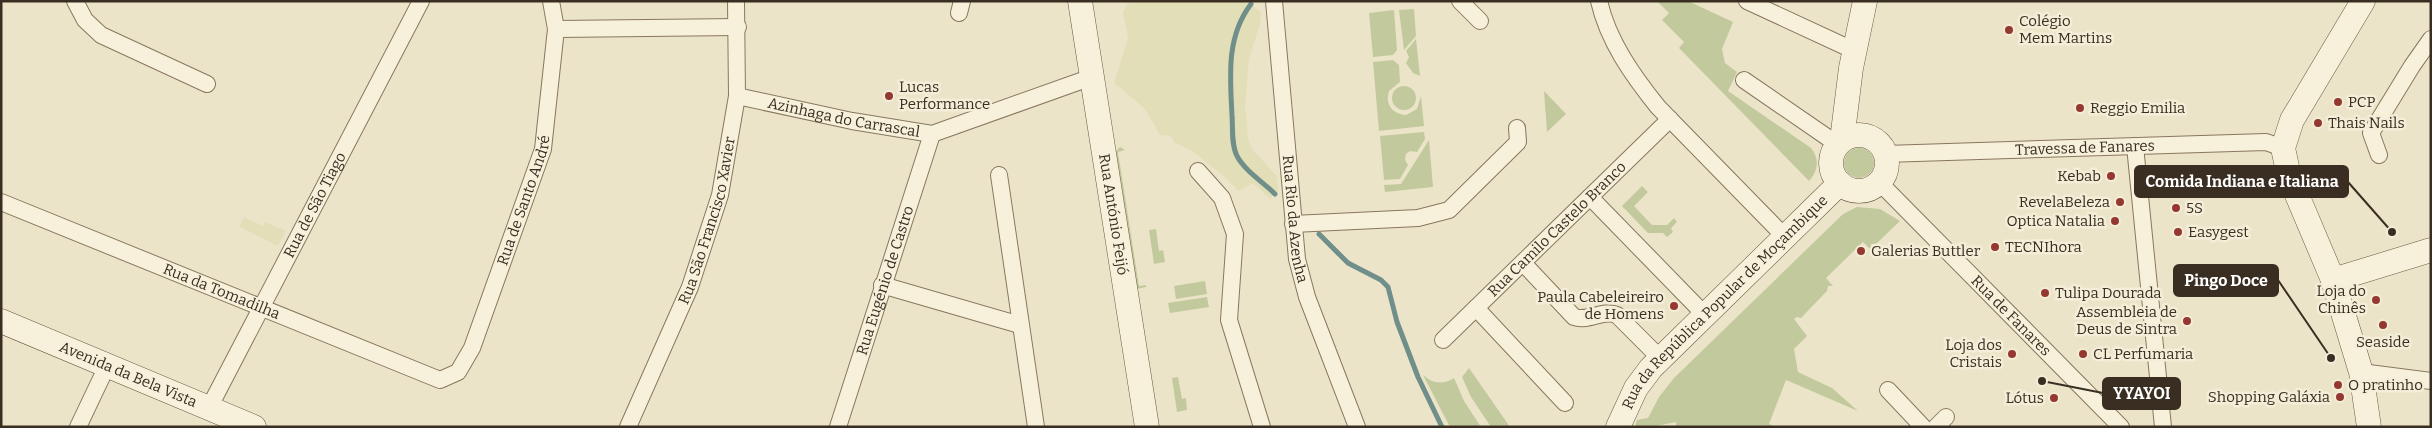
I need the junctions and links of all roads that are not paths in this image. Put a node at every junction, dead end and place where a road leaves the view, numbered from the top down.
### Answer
1 (75, 1) edge
2 (421, 1) edge
3 (551, 1) edge
4 (736, 1) edge
5 (1080, 1) edge
6 (1274, 1) edge
7 (1460, 1) edge
8 (1599, 1) edge
9 (1747, 1) edge
10 (1865, 1) edge
11 (2363, 1) edge
12 (1480, 22) dead end
13 (738, 27) junction
14 (556, 29) junction
15 (2431, 38) edge
16 (1855, 51) junction
17 (1092, 77) junction
18 (1744, 80) dead end
19 (207, 84) dead end
20 (1848, 95) junction
21 (737, 96) junction
22 (1670, 119) junction
23 (1517, 128) dead end
24 (932, 134) junction
25 (1839, 142) junction
26 (1880, 146) junction
27 (2135, 146) junction
28 (2283, 148) junction
29 (2379, 155) dead end
30 (1198, 171) dead end
31 (999, 175) dead end
32 (1879, 182) junction
33 (1840, 183) junction
34 (1590, 197) junction
35 (1, 202) edge
36 (1293, 224) junction
37 (1785, 237) junction
38 (2431, 250) edge
39 (1523, 263) junction
40 (2333, 280) junction
41 (882, 285) junction
42 (260, 307) junction
43 (1476, 308) junction
44 (1705, 315) junction
45 (1, 321) edge
46 (1020, 325) junction
47 (1443, 340) dead end
48 (1660, 358) junction
49 (107, 366) junction
50 (2360, 372) junction
51 (440, 380) joint
52 (2431, 381) edge
53 (1888, 390) dead end
54 (1565, 403) dead end
55 (209, 408) junction
56 (78, 427) edge
57 (254, 427) edge
58 (628, 427) edge
59 (838, 427) edge
60 (1036, 427) edge
61 (1148, 427) edge
62 (1262, 427) edge
63 (1357, 427) edge
64 (1618, 427) edge
65 (1923, 427) edge
66 (2121, 427) edge
67 (2163, 427) edge
68 (2369, 427) edge

1 - 19 street
2 - 42 street, Rua de São Tiago
3 - 14 street, Rua de Santo André
4 - 13 street, Rua São Francisco Xavier
5 - 17 street, Rua António Feijó
6 - 36 street, Rua Rio da Azenha
7 - 12 street
8 - 22 street
9 - 16 street
10 - 16 street
11 - 28 street
13 - 14 street
13 - 21 street, Rua São Francisco Xavier
14 - 51 street, Rua de Santo André
15 - 29 street
16 - 20 street
17 - 24 street, Azinhaga do Carrascal
17 - 61 street, Rua António Feijó
18 - 25 street
20 - 25 street
20 - 26 street
21 - 24 street, Azinhaga do Carrascal
21 - 58 street, Rua São Francisco Xavier
22 - 34 street, Rua Camilo Castelo Branco
22 - 37 street
23 - 36 street
24 - 41 street, Rua Eugénio de Castro
25 - 26 street
25 - 33 street
26 - 27 street, Travessa de Fanares
26 - 32 street
27 - 28 street, Travessa de Fanares
27 - 67 street
28 - 40 street
30 - 62 street
31 - 46 street
32 - 33 street
32 - 66 street, Rua de Fanares
33 - 37 street, Rua da República Popular de Moçambique
34 - 39 street, Rua Camilo Castelo Branco
34 - 44 street
35 - 42 street, Rua da Tomadilha
36 - 63 street, Rua Rio da Azenha
37 - 44 street, Rua da República Popular de Moçambique
38 - 40 street
39 - 43 street, Rua Camilo Castelo Branco
39 - 48 street
40 - 50 street
41 - 46 street
41 - 59 street, Rua Eugénio de Castro
42 - 51 street, Rua da Tomadilha
42 - 55 street, Rua de São Tiago
43 - 47 street, Rua Camilo Castelo Branco
43 - 54 street
44 - 48 street, Rua da República Popular de Moçambique
45 - 49 street, Avenida da Bela Vista
46 - 60 street
48 - 64 street, Rua da República Popular de Moçambique
49 - 55 street, Avenida da Bela Vista
49 - 56 street
50 - 52 street
50 - 68 street
53 - 65 street
55 - 57 street, Avenida da Bela Vista

